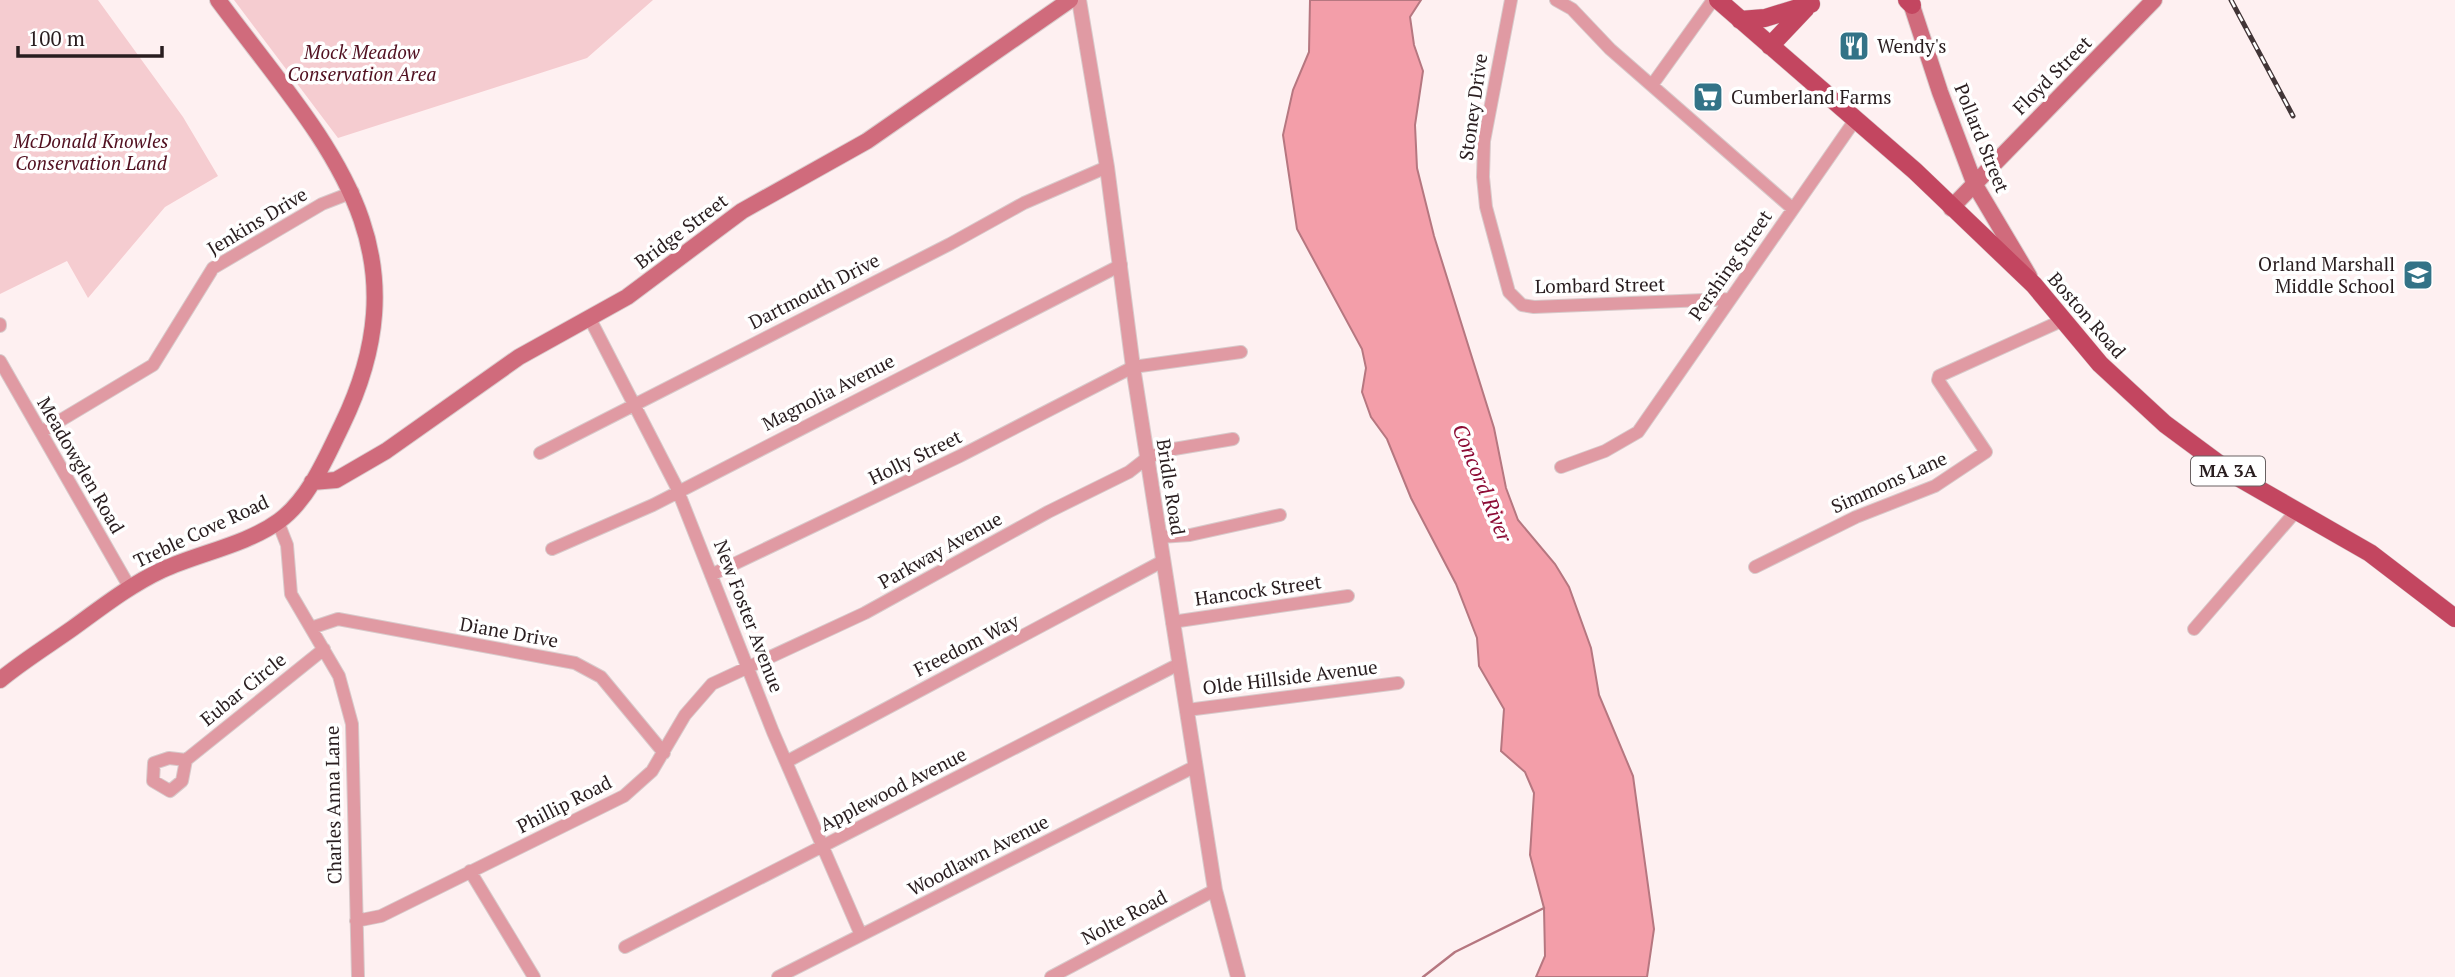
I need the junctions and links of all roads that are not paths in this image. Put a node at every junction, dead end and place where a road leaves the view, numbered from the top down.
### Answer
1 (218, 0) edge
2 (1070, 0) edge
3 (1079, 0) edge
4 (1511, 0) edge
5 (1556, 0) edge
6 (1716, 0) edge
7 (2154, 0) edge
8 (1816, 2) edge
9 (1910, 2) edge
10 (1740, 20) junction
11 (1770, 46) junction
12 (1652, 85) junction
13 (1855, 120) junction
14 (1964, 155) junction
15 (2000, 159) junction
16 (1107, 167) junction
17 (1975, 185) junction
18 (353, 192) junction
19 (1951, 208) junction
20 (1793, 209) junction
21 (1121, 265) junction
22 (2034, 285) junction
23 (1729, 299) junction
24 (1516, 300) joint
25 (589, 317) junction
26 (2061, 321) junction
27 (1241, 352) dead end
28 (0, 361) edge
29 (1133, 367) junction
30 (634, 406) junction
31 (41, 432) junction
32 (1233, 439) dead end
33 (540, 453) dead end
34 (1147, 458) junction
35 (1561, 467) dead end
36 (312, 482) junction
37 (677, 490) junction
38 (2297, 510) junction
39 (1280, 515) dead end
40 (278, 522) junction
41 (1160, 537) junction
42 (552, 549) dead end
43 (1163, 561) junction
44 (1755, 567) dead end
45 (711, 575) junction
46 (130, 587) junction
47 (1348, 596) dead end
48 (2455, 618) edge
49 (1172, 622) junction
50 (311, 628) junction
51 (2194, 628) dead end
52 (324, 649) junction
53 (1179, 664) junction
54 (747, 667) junction
55 (0, 680) edge
56 (1398, 683) dead end
57 (1187, 710) junction
58 (664, 753) junction
59 (186, 760) dead end
60 (786, 762) junction
61 (1196, 766) junction
62 (822, 846) junction
63 (470, 871) junction
64 (1215, 890) junction
65 (356, 922) junction
66 (861, 935) junction
67 (625, 947) dead end
68 (358, 977) edge
69 (534, 977) edge
70 (778, 977) edge
71 (1051, 977) edge
72 (1238, 977) edge

1 - 18 main road, Treble Cove Road
2 - 25 main road, Bridge Street
3 - 16 street, Bridle Road
4 - 24 street, Stoney Drive
5 - 12 street
6 - 10 main road, Boston Road / MA 3A
6 - 12 street
7 - 15 main road, Floyd Street
8 - 10 main road
8 - 11 main road
9 - 14 main road, Pollard Street
10 - 11 main road, Boston Road / MA 3A
11 - 13 main road, Boston Road / MA 3A
12 - 20 street
13 - 19 main road, Boston Road / MA 3A
13 - 20 street, Pershing Street
14 - 15 main road
14 - 17 main road, Pollard Street
15 - 17 main road, Floyd Street
16 - 21 street, Bridle Road
16 - 30 street, Dartmouth Drive
17 - 19 main road, Floyd Street
17 - 22 main road, Pollard Street
18 - 31 street, Jenkins Drive
18 - 36 main road, Treble Cove Road
19 - 22 main road, Boston Road / MA 3A
20 - 23 street, Pershing Street
21 - 29 street, Bridle Road
21 - 37 street, Magnolia Avenue
22 - 26 main road, Boston Road / MA 3A
23 - 24 street, Lombard Street
23 - 35 street, Pershing Street
25 - 30 street, New Foster Avenue
25 - 36 main road, Bridge Street
26 - 38 main road, Boston Road / MA 3A
26 - 44 street, Simmons Lane
27 - 29 street, Holly Street
28 - 31 street, Meadowglen Road
29 - 34 street, Bridle Road
29 - 45 street, Holly Street
30 - 33 street, Dartmouth Drive
30 - 37 street, New Foster Avenue
31 - 46 street, Meadowglen Road
32 - 34 street, Parkway Avenue
34 - 41 street, Bridle Road
34 - 54 street, Parkway Avenue
36 - 40 main road, Treble Cove Road
37 - 42 street, Magnolia Avenue
37 - 45 street, New Foster Avenue
38 - 48 main road, Boston Road / MA 3A
38 - 51 street
39 - 41 street
40 - 46 main road, Treble Cove Road
40 - 50 street, Charles Anna Lane
41 - 43 street, Bridle Road
43 - 49 street, Bridle Road
43 - 60 street, Freedom Way
45 - 54 street, New Foster Avenue
46 - 55 main road, Treble Cove Road
47 - 49 street, Hancock Street
49 - 53 street, Bridle Road
50 - 52 street, Charles Anna Lane
50 - 58 street, Diane Drive
52 - 59 street, Eubar Circle
52 - 65 street, Charles Anna Lane
53 - 57 street, Bridle Road
53 - 62 street, Applewood Avenue
54 - 58 street, Phillip Road
54 - 60 street, New Foster Avenue
56 - 57 street, Olde Hillside Avenue
57 - 61 street, Bridle Road
58 - 63 street, Phillip Road
60 - 62 street, New Foster Avenue
61 - 64 street, Bridle Road
61 - 66 street, Woodlawn Avenue
62 - 66 street, New Foster Avenue
62 - 67 street, Applewood Avenue
63 - 65 street, Phillip Road
63 - 69 street
64 - 71 street, Nolte Road
64 - 72 street, Bridle Road
65 - 68 street, Charles Anna Lane
66 - 70 street, Woodlawn Avenue

